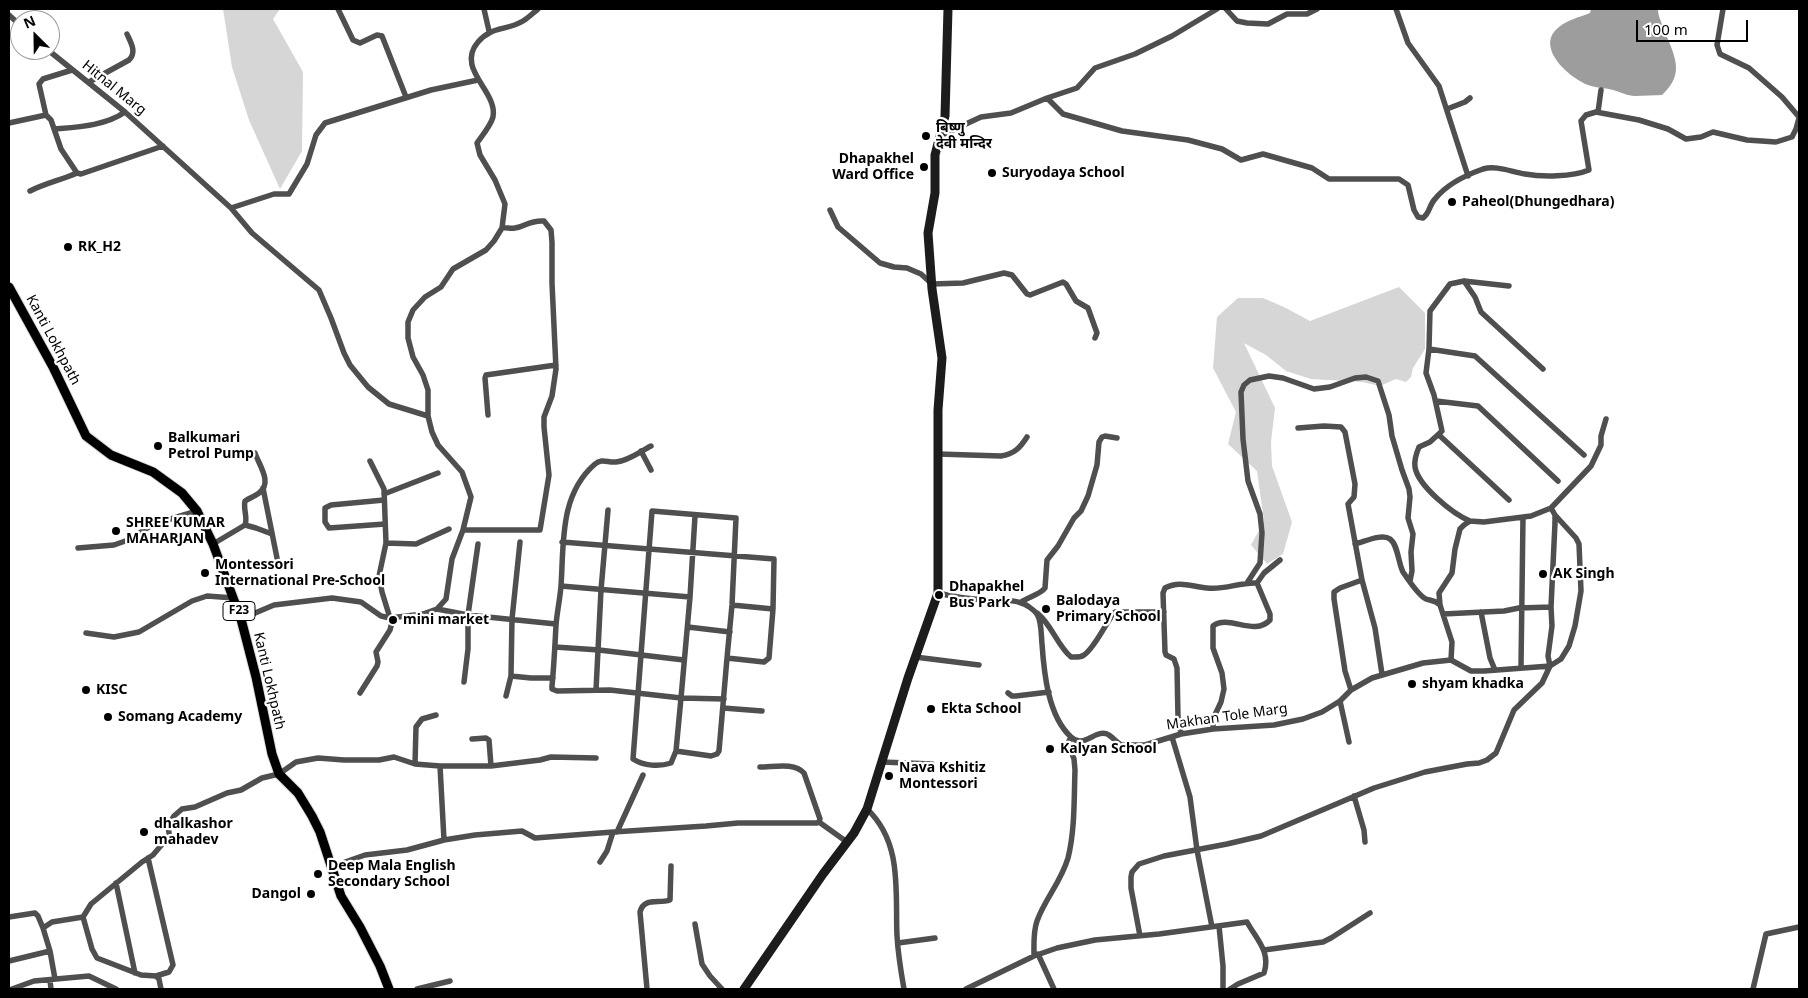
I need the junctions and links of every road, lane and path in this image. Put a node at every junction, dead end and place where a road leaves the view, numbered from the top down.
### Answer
1 (338, 9) edge
2 (484, 9) edge
3 (538, 9) edge
4 (948, 9) edge
5 (1217, 9) edge
6 (1226, 9) edge
7 (1317, 9) edge
8 (1396, 9) edge
9 (1723, 9) edge
10 (489, 32) junction
11 (127, 34) dead end
12 (60, 60) edge
13 (72, 70) junction
14 (478, 80) junction
15 (89, 82) junction
16 (1601, 90) dead end
17 (406, 97) junction
18 (1047, 98) junction
19 (1470, 98) dead end
20 (1447, 109) junction
21 (125, 112) junction
22 (1598, 112) junction
23 (46, 115) junction
24 (1799, 117) edge
25 (9, 123) edge
26 (54, 129) junction
27 (940, 136) junction
28 (163, 146) junction
29 (77, 173) junction
30 (1468, 176) junction
31 (30, 191) dead end
32 (231, 208) junction
33 (830, 210) dead end
34 (502, 228) junction
35 (1464, 281) junction
36 (932, 284) junction
37 (1509, 286) dead end
38 (9, 287) edge
39 (1095, 338) dead end
40 (1429, 349) junction
41 (556, 365) junction
42 (1543, 369) dead end
43 (1436, 401) junction
44 (488, 415) dead end
45 (428, 416) junction
46 (1606, 419) dead end
47 (1298, 428) dead end
48 (1439, 435) junction
49 (1027, 437) dead end
50 (1117, 438) dead end
51 (651, 446) dead end
52 (641, 451) junction
53 (255, 453) dead end
54 (938, 454) junction
55 (1584, 454) dead end
56 (370, 461) dead end
57 (651, 470) dead end
58 (438, 474) dead end
59 (1558, 482) dead end
60 (263, 488) junction
61 (384, 497) junction
62 (1509, 500) dead end
63 (1551, 508) junction
64 (608, 510) dead end
65 (197, 511) junction
66 (1555, 515) junction
67 (695, 516) junction
68 (1523, 517) junction
69 (1470, 521) junction
70 (385, 524) junction
71 (245, 525) junction
72 (449, 529) dead end
73 (463, 530) junction
74 (272, 534) junction
75 (520, 542) dead end
76 (562, 542) junction
77 (386, 543) junction
78 (213, 544) junction
79 (478, 544) dead end
80 (1355, 544) junction
81 (605, 545) junction
82 (78, 548) dead end
83 (650, 548) junction
84 (692, 552) junction
85 (735, 555) junction
86 (1280, 560) dead end
87 (279, 568) dead end
88 (1362, 580) junction
89 (1410, 581) junction
90 (1246, 583) junction
91 (1257, 583) junction
92 (561, 586) junction
93 (601, 590) junction
94 (646, 593) junction
95 (938, 593) junction
96 (234, 598) junction
97 (690, 598) junction
98 (1021, 602) junction
99 (1440, 605) junction
100 (732, 606) junction
101 (1551, 607) junction
102 (1522, 608) junction
103 (437, 609) junction
104 (773, 609) junction
105 (1164, 612) junction
106 (1481, 612) junction
107 (1036, 613) junction
108 (1443, 614) junction
109 (468, 615) junction
110 (391, 618) junction
111 (241, 619) junction
112 (512, 619) junction
113 (556, 624) junction
114 (688, 627) junction
115 (730, 632) junction
116 (86, 634) dead end
117 (555, 647) junction
118 (599, 650) junction
119 (640, 654) junction
120 (916, 657) junction
121 (727, 658) junction
122 (684, 660) junction
123 (1451, 660) junction
124 (979, 665) dead end
125 (1550, 666) junction
126 (1521, 667) junction
127 (1495, 670) junction
128 (1382, 674) junction
129 (511, 676) junction
130 (552, 678) junction
131 (464, 682) dead end
132 (596, 690) junction
133 (1350, 690) junction
134 (1048, 692) junction
135 (1008, 693) dead end
136 (360, 694) dead end
137 (638, 694) junction
138 (506, 696) dead end
139 (681, 698) junction
140 (724, 700) junction
141 (1340, 701) junction
142 (723, 708) junction
143 (762, 711) dead end
144 (436, 715) dead end
145 (1213, 729) junction
146 (1181, 734) junction
147 (1070, 737) junction
148 (1172, 737) junction
149 (472, 739) dead end
150 (1349, 742) dead end
151 (676, 752) junction
152 (596, 758) dead end
153 (882, 762) junction
154 (415, 764) junction
155 (932, 764) dead end
156 (440, 766) junction
157 (491, 766) junction
158 (760, 767) dead end
159 (279, 774) junction
160 (644, 775) dead end
161 (1354, 796) junction
162 (867, 810) junction
163 (820, 822) junction
164 (615, 832) junction
165 (444, 840) junction
166 (847, 842) junction
167 (1365, 842) dead end
168 (1197, 850) junction
169 (148, 858) junction
170 (600, 862) dead end
171 (671, 866) dead end
172 (331, 867) junction
173 (116, 883) junction
174 (1370, 913) dead end
175 (9, 917) edge
176 (84, 917) junction
177 (695, 924) dead end
178 (1219, 926) junction
179 (1212, 927) junction
180 (1799, 927) edge
181 (43, 928) junction
182 (1140, 936) junction
183 (935, 938) dead end
184 (898, 943) junction
185 (1264, 950) junction
186 (50, 951) junction
187 (1036, 955) junction
188 (9, 961) edge
189 (135, 973) junction
190 (156, 976) junction
191 (53, 979) junction
192 (450, 981) dead end
193 (977, 982) junction
194 (12, 989) edge
195 (51, 989) edge
196 (116, 989) edge
197 (161, 989) edge
198 (389, 989) edge
199 (417, 989) edge
200 (647, 989) edge
201 (722, 989) edge
202 (744, 989) edge
203 (904, 989) edge
204 (966, 989) edge
205 (982, 989) edge
206 (1054, 989) edge
207 (1223, 989) edge
208 (1230, 989) edge
209 (1753, 989) edge

1 - 17 street
2 - 10 street
3 - 10 street
4 - 27 main road
5 - 18 street
6 - 7 street
8 - 20 street
9 - 24 street
10 - 14 street
11 - 15 street
12 - 13 street, Hitnal Marg
13 - 15 street, Hitnal Marg
13 - 23 street
14 - 17 street
14 - 34 street
15 - 21 street, Hitnal Marg
16 - 22 street
17 - 32 street
18 - 27 street
18 - 30 street
19 - 20 street
20 - 30 street
21 - 26 street
21 - 28 street, Hitnal Marg
22 - 24 street
22 - 30 street
23 - 25 street
23 - 26 street
26 - 29 street
27 - 36 main road
28 - 29 street
28 - 32 street, Hitnal Marg
29 - 31 street
32 - 45 street, Hitnal Marg
33 - 36 street
34 - 41 street
34 - 45 street
35 - 37 street
35 - 40 street
35 - 42 street
36 - 39 street
36 - 54 main road
38 - 65 main road, Kanti Lokhpath / F23
40 - 43 street
40 - 55 street
41 - 44 street
41 - 73 street
43 - 48 street
43 - 59 street
45 - 73 street
46 - 63 street
47 - 80 street
48 - 62 street
48 - 69 street
49 - 54 street
50 - 98 street
51 - 52 street
52 - 57 street
52 - 76 street
53 - 60 street
54 - 95 main road
56 - 61 street
58 - 61 street
60 - 71 street
60 - 74 street
61 - 70 street
61 - 70 street
63 - 66 street
63 - 68 street
64 - 81 street
65 - 78 main road, Kanti Lokhpath / F23
65 - 82 street
66 - 101 street
66 - 125 street
67 - 83 street
67 - 84 street
67 - 85 street
68 - 69 street
68 - 102 street
69 - 99 street
70 - 77 street
71 - 74 street
71 - 78 street
72 - 77 street
73 - 103 street
74 - 87 street
75 - 112 street
76 - 81 street
76 - 92 street
77 - 110 street
78 - 96 main road, Kanti Lokhpath / F23
79 - 109 street
80 - 88 street
80 - 89 street
81 - 83 street
81 - 93 street
83 - 84 street
83 - 94 street
84 - 85 street
84 - 97 street
85 - 100 street
85 - 104 street
86 - 91 street
88 - 128 street
88 - 133 street
89 - 90 street
89 - 99 street
90 - 91 street
90 - 105 street
91 - 145 street
92 - 93 street
92 - 113 street
93 - 94 street
93 - 118 street
94 - 97 street
94 - 119 street
95 - 98 street
95 - 120 main road
96 - 111 main road, Kanti Lokhpath / F23
96 - 116 street
97 - 114 street
98 - 107 street
99 - 108 street
100 - 104 street
100 - 115 street
101 - 102 street
101 - 125 street
102 - 106 street
102 - 126 street
103 - 109 street
103 - 110 street
104 - 121 street
105 - 107 street
105 - 146 street
106 - 108 street
106 - 127 street
107 - 134 street
108 - 123 street
109 - 112 street
109 - 131 street
110 - 111 street
110 - 136 street
111 - 159 main road, Kanti Lokhpath / F23
112 - 113 street
112 - 129 street
113 - 117 street
114 - 115 street
114 - 122 street
115 - 121 street
117 - 118 street
117 - 130 street
118 - 119 street
118 - 132 street
119 - 122 street
119 - 137 street
120 - 124 street
120 - 153 main road
121 - 140 street
122 - 139 street
123 - 127 street
123 - 128 street, Makhan Tole Marg
125 - 126 street
125 - 161 street
126 - 127 street
128 - 133 street, Makhan Tole Marg
129 - 130 street
129 - 138 street
130 - 132 street
132 - 137 street
133 - 141 street, Makhan Tole Marg
134 - 135 street
134 - 147 street
137 - 139 street
137 - 151 street
139 - 140 street
139 - 151 street
140 - 142 street
141 - 145 street, Makhan Tole Marg
141 - 150 street
142 - 143 street
142 - 151 street
144 - 154 street
145 - 146 street, Makhan Tole Marg
146 - 148 street, Makhan Tole Marg
147 - 148 street, Makhan Tole Marg
147 - 187 street
148 - 168 street
149 - 157 street
152 - 157 street
153 - 155 street
153 - 162 main road
154 - 156 street
154 - 159 street
156 - 157 street
156 - 165 street
158 - 163 street
159 - 169 street
159 - 172 main road, Kanti Lokhpath / F23
160 - 164 street
161 - 167 street
161 - 168 street
162 - 166 main road
162 - 184 street
163 - 164 street
163 - 166 street
164 - 165 street
164 - 170 street
165 - 172 street
166 - 202 main road
168 - 179 street
168 - 182 street
169 - 173 street
169 - 190 street
171 - 200 street
172 - 198 main road, Kanti Lokhpath / F23
173 - 176 street
173 - 189 street
174 - 185 street
175 - 181 street
176 - 181 street
176 - 189 street
177 - 201 street
178 - 179 street
178 - 185 street
178 - 207 street
179 - 182 street
180 - 209 street
181 - 186 street
182 - 187 street
183 - 184 street
184 - 203 street
185 - 208 street
186 - 188 street
186 - 191 street
187 - 193 street
187 - 206 street
189 - 190 street
190 - 197 street
191 - 194 street
191 - 195 street
191 - 196 street
192 - 199 street
193 - 204 street
193 - 205 street

